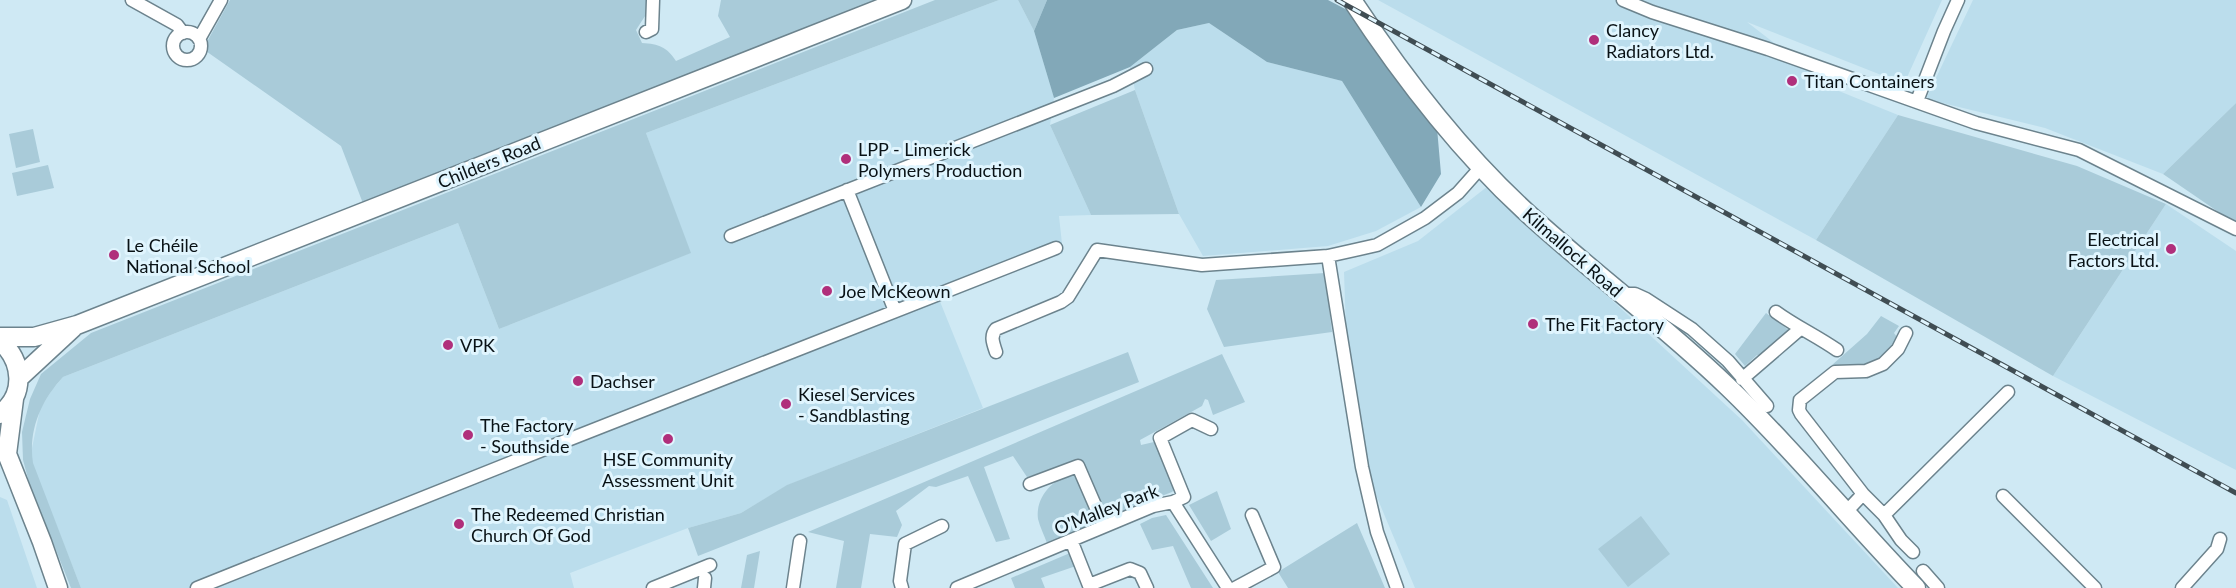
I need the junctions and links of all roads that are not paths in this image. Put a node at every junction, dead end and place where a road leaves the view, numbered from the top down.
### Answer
1 (132, 0) edge
2 (221, 0) edge
3 (653, 0) edge
4 (902, 0) edge
5 (1352, 0) edge
6 (1623, 0) edge
7 (1958, 0) edge
8 (646, 32) dead end
9 (183, 33) junction
10 (199, 39) junction
11 (1146, 69) dead end
12 (1917, 101) junction
13 (1482, 166) junction
14 (847, 190) junction
15 (2236, 229) edge
16 (731, 236) dead end
17 (1056, 248) dead end
18 (1328, 256) junction
19 (1620, 294) junction
20 (895, 311) junction
21 (1776, 312) dead end
22 (77, 325) junction
23 (1692, 329) junction
24 (1800, 329) junction
25 (1906, 333) dead end
26 (0, 339) edge
27 (1680, 344) junction
28 (1837, 350) dead end
29 (996, 351) dead end
30 (19, 378) junction
31 (1742, 379) junction
32 (2008, 392) dead end
33 (15, 398) junction
34 (1767, 406) dead end
35 (0, 414) edge
36 (1211, 429) dead end
37 (3, 451) edge
38 (1030, 484) dead end
39 (1863, 494) junction
40 (2003, 496) dead end
41 (1173, 502) junction
42 (1846, 512) junction
43 (1884, 514) junction
44 (1252, 515) dead end
45 (942, 526) dead end
46 (1104, 526) junction
47 (2220, 539) dead end
48 (1071, 540) junction
49 (800, 541) dead end
50 (1913, 552) dead end
51 (710, 565) dead end
52 (1923, 571) dead end
53 (1090, 587) edge
54 (58, 588) edge
55 (197, 588) edge
56 (653, 588) edge
57 (793, 588) edge
58 (902, 588) edge
59 (957, 588) edge
60 (1147, 588) edge
61 (1228, 588) edge
62 (1235, 588) edge
63 (1396, 588) edge
64 (1916, 588) edge
65 (1938, 588) edge
66 (2095, 588) edge
67 (2182, 588) edge

1 - 9 street
2 - 10 street
3 - 8 street
4 - 22 main road, Childers Road
5 - 13 main road, Kilmallock Road
6 - 12 street
7 - 12 street
9 - 10 street
9 - 10 street
11 - 14 street
12 - 15 street
13 - 18 street
13 - 19 main road, Kilmallock Road
14 - 16 street
14 - 20 street
17 - 20 street
18 - 29 street
18 - 63 street
19 - 23 street
19 - 27 main road, Kilmallock Road
20 - 55 street
21 - 24 street
22 - 26 main road, Childers Road
22 - 30 main road, Childers Road
23 - 27 street
23 - 31 street
24 - 28 street
24 - 31 street
25 - 39 street
26 - 30 main road
27 - 42 main road, Kilmallock Road
30 - 33 main road
31 - 34 street
32 - 43 street
33 - 35 main road
33 - 37 main road
36 - 41 street
37 - 54 main road
38 - 46 street
39 - 42 street
39 - 43 street
40 - 66 street
41 - 46 street, O'Malley Park
41 - 61 street, O'Malley Park
42 - 64 main road, Kilmallock Road
43 - 50 street
44 - 62 street
45 - 58 street
46 - 48 street, O'Malley Park
47 - 67 street
48 - 53 street
48 - 59 street, O'Malley Park
49 - 57 street
51 - 56 street
52 - 65 street
53 - 60 street

